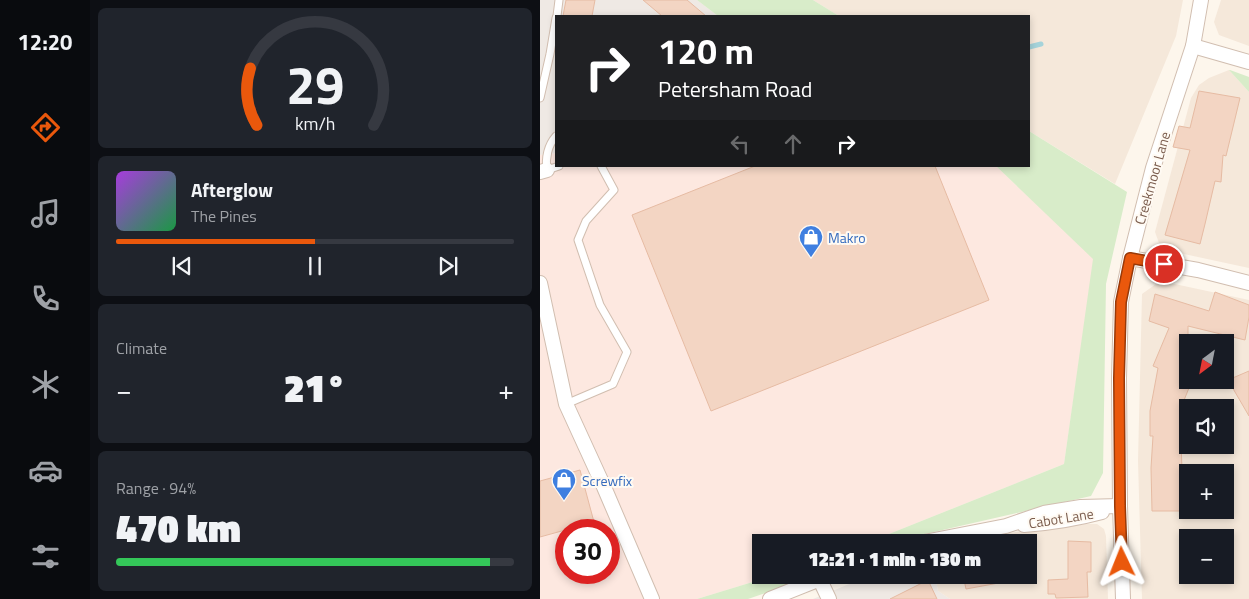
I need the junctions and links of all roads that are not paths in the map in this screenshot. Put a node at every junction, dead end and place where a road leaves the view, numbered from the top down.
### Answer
1 (560, 0) edge
2 (1200, 0) edge
3 (556, 15) edge
4 (555, 23) edge
5 (1193, 46) junction
6 (1249, 62) edge
7 (540, 98) edge
8 (555, 137) edge
9 (602, 167) edge
10 (548, 169) edge
11 (1130, 258) junction
12 (540, 283) edge
13 (1249, 283) edge
14 (566, 404) junction
15 (1120, 506) junction
16 (965, 534) edge
17 (808, 584) edge
18 (826, 584) edge
19 (652, 599) edge
20 (770, 599) edge
21 (829, 599) edge
22 (1123, 599) edge

1 - 3 lane
2 - 5 street, Creekmoor Lane
4 - 7 lane
5 - 6 street
5 - 11 street, Creekmoor Lane
8 - 10 lane
9 - 14 lane
11 - 13 street
11 - 15 street, Creekmoor Lane
12 - 14 street
14 - 19 street
15 - 16 street, Cabot Lane
15 - 22 street, Creekmoor Lane
17 - 20 street
18 - 21 street

